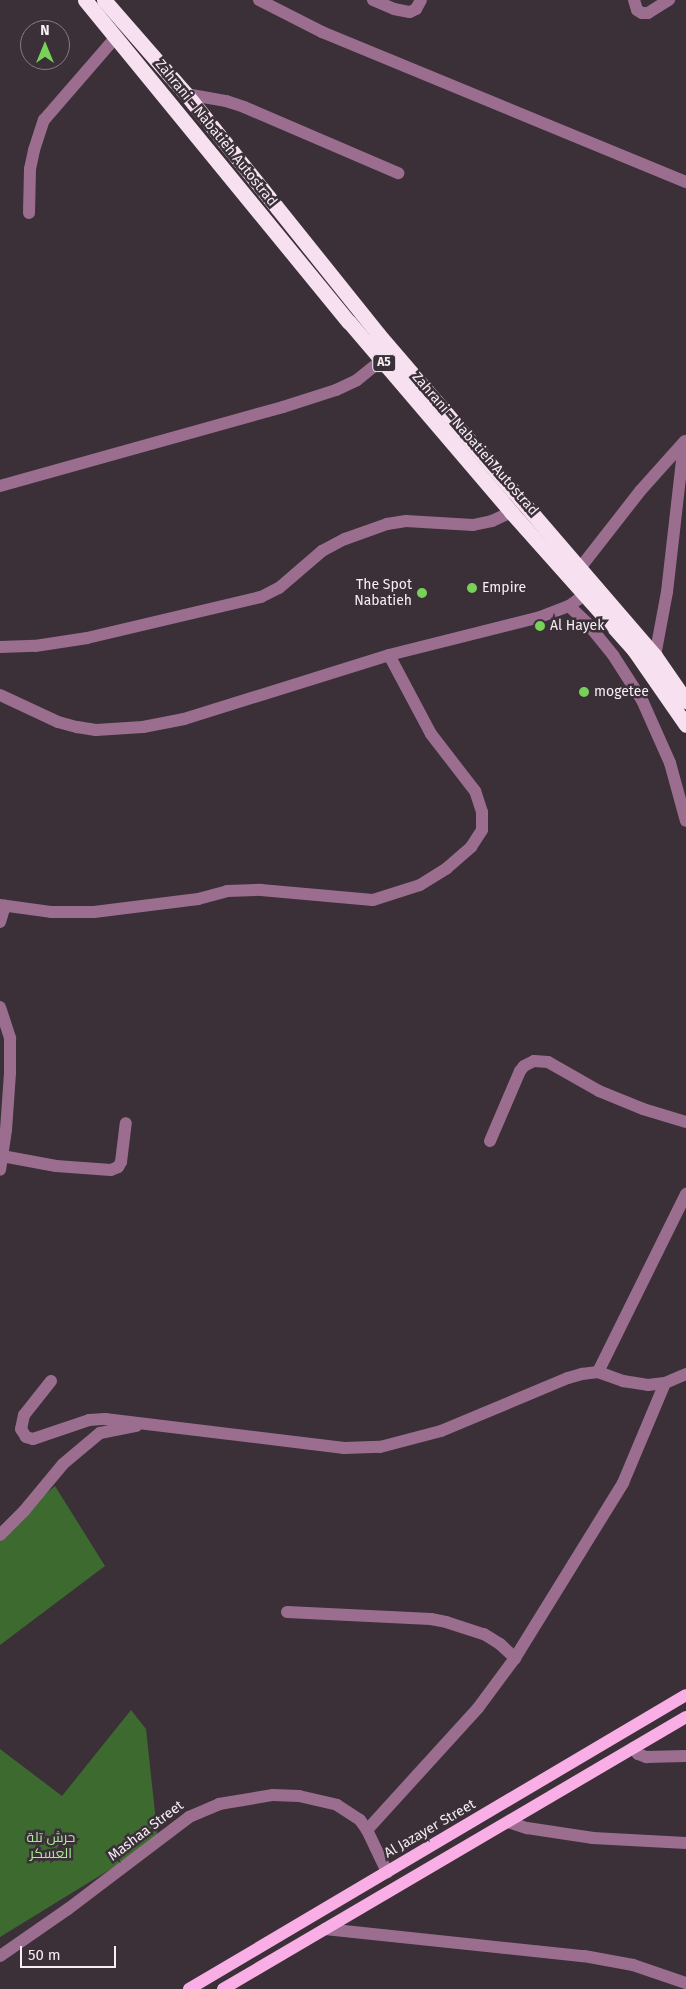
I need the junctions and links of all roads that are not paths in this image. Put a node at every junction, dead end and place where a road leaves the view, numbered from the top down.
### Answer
1 (85, 0) edge
2 (104, 0) edge
3 (259, 0) edge
4 (373, 0) edge
5 (421, 0) edge
6 (634, 0) edge
7 (670, 0) edge
8 (116, 37) junction
9 (186, 94) junction
10 (398, 173) dead end
11 (686, 182) edge
12 (29, 213) dead end
13 (382, 360) junction
14 (685, 442) edge
15 (0, 486) edge
16 (511, 512) junction
17 (580, 568) junction
18 (584, 595) junction
19 (569, 606) junction
20 (0, 647) edge
21 (389, 655) junction
22 (655, 656) junction
23 (0, 695) edge
24 (686, 701) edge
25 (686, 725) edge
26 (686, 821) edge
27 (2, 906) edge
28 (0, 922) edge
29 (0, 1007) edge
30 (686, 1122) edge
31 (126, 1124) dead end
32 (490, 1141) dead end
33 (2, 1156) junction
34 (0, 1170) edge
35 (686, 1194) edge
36 (598, 1372) junction
37 (686, 1374) edge
38 (51, 1381) dead end
39 (665, 1383) junction
40 (148, 1424) junction
41 (0, 1535) edge
42 (287, 1612) dead end
43 (515, 1658) junction
44 (686, 1695) edge
45 (686, 1717) edge
46 (633, 1748) junction
47 (686, 1756) edge
48 (508, 1822) junction
49 (367, 1830) junction
50 (686, 1843) edge
51 (387, 1872) junction
52 (325, 1930) junction
53 (0, 1956) edge
54 (686, 1983) edge
55 (189, 1989) edge
56 (223, 1989) edge

1 - 8 highway, Zahrani - Nabatieh Autostrad / A5
2 - 9 highway, Zahrani - Nabatieh Autostrad / A5
3 - 11 street
4 - 5 street
6 - 7 street
8 - 12 street
8 - 13 highway, Zahrani - Nabatieh Autostrad / A5
9 - 10 street
9 - 17 highway, Zahrani - Nabatieh Autostrad / A5
13 - 15 street
13 - 16 highway, Zahrani - Nabatieh Autostrad / A5
14 - 17 street
14 - 22 street
16 - 18 highway, Zahrani - Nabatieh Autostrad / A5
16 - 20 street
17 - 22 highway, Zahrani - Nabatieh Autostrad / A5
18 - 19 street
18 - 25 highway, Zahrani - Nabatieh Autostrad / A5
19 - 21 street
19 - 26 street
21 - 23 street
21 - 27 street
22 - 24 highway, Zahrani - Nabatieh Autostrad / A5
27 - 28 street
29 - 33 street
30 - 32 street
31 - 33 street
33 - 34 street
35 - 36 street
36 - 39 street
36 - 40 street
37 - 39 street
38 - 40 street
39 - 43 street
40 - 41 street
42 - 43 street
43 - 49 street
44 - 51 main road, Al Jazayer Street
45 - 46 main road
46 - 47 street
46 - 48 main road
48 - 50 street
48 - 52 main road
49 - 51 street, Mashaa Street
49 - 53 street, Mashaa Street
51 - 55 main road, Al Jazayer Street
52 - 54 street
52 - 56 main road

